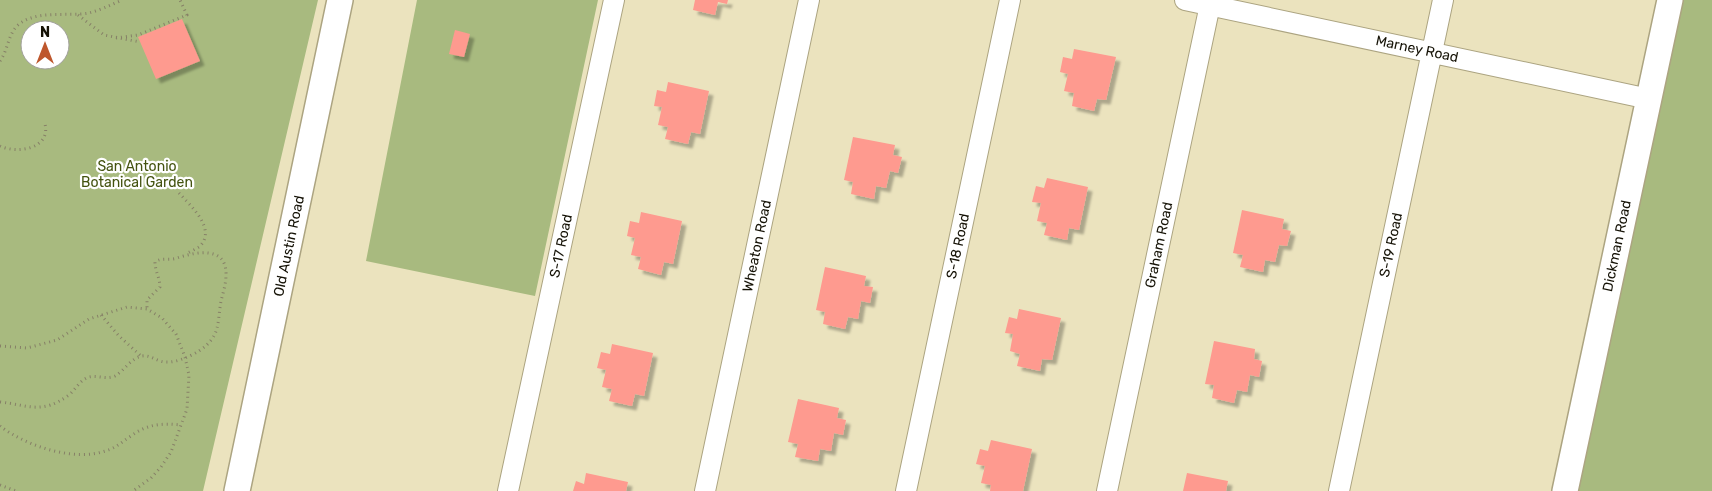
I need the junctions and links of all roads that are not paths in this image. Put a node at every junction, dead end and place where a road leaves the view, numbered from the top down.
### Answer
1 (340, 0) edge
2 (614, 0) edge
3 (809, 0) edge
4 (1010, 0) edge
5 (1185, 0) edge
6 (1443, 0) edge
7 (1670, 0) edge
8 (1210, 3) edge
9 (1432, 53) junction
10 (1649, 99) junction
11 (237, 491) edge
12 (508, 491) edge
13 (705, 491) edge
14 (906, 491) edge
15 (1106, 491) edge
16 (1339, 491) edge
17 (1565, 491) edge

1 - 11 street, Old Austin Road
2 - 12 street, S-17 Road
3 - 13 street, Wheaton Road
4 - 14 street, S-18 Road
5 - 8 street, Marney Road
6 - 9 street, S-19 Road
7 - 10 street, Dickman Road
8 - 9 street, Marney Road
8 - 15 street, Graham Road
9 - 10 street, Marney Road
9 - 16 street, S-19 Road
10 - 17 street, Dickman Road

